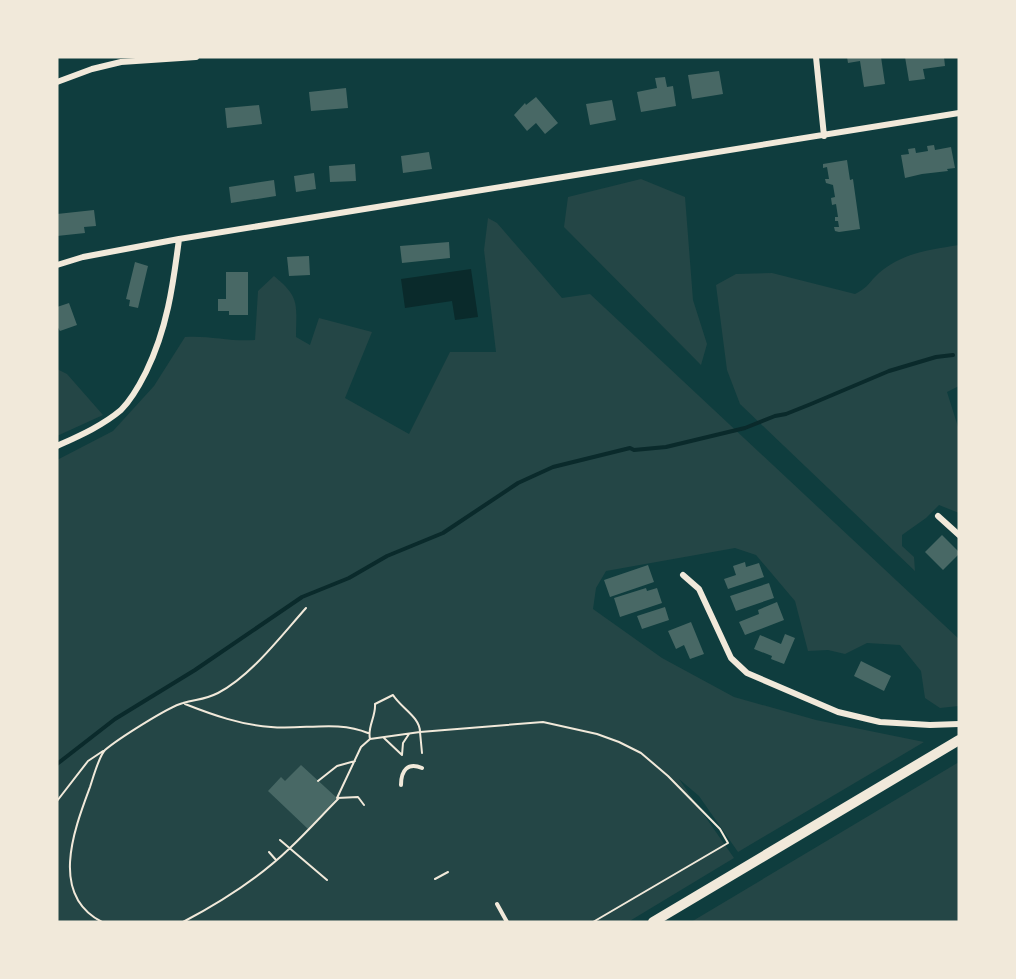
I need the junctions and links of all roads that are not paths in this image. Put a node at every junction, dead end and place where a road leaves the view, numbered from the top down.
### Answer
1 (196, 57) edge
2 (816, 57) edge
3 (57, 82) edge
4 (959, 113) edge
5 (824, 136) junction
6 (179, 239) junction
7 (57, 265) edge
8 (57, 446) edge
9 (939, 516) dead end
10 (959, 535) edge
11 (683, 575) dead end
12 (959, 724) edge
13 (959, 740) edge
14 (422, 768) dead end
15 (401, 785) dead end
16 (497, 904) dead end
17 (507, 922) edge
18 (653, 922) edge

1 - 3 street
2 - 5 street
4 - 5 street
5 - 6 street
6 - 7 street
6 - 8 street
9 - 10 street
11 - 12 street
13 - 18 street
14 - 15 lane
16 - 17 lane

